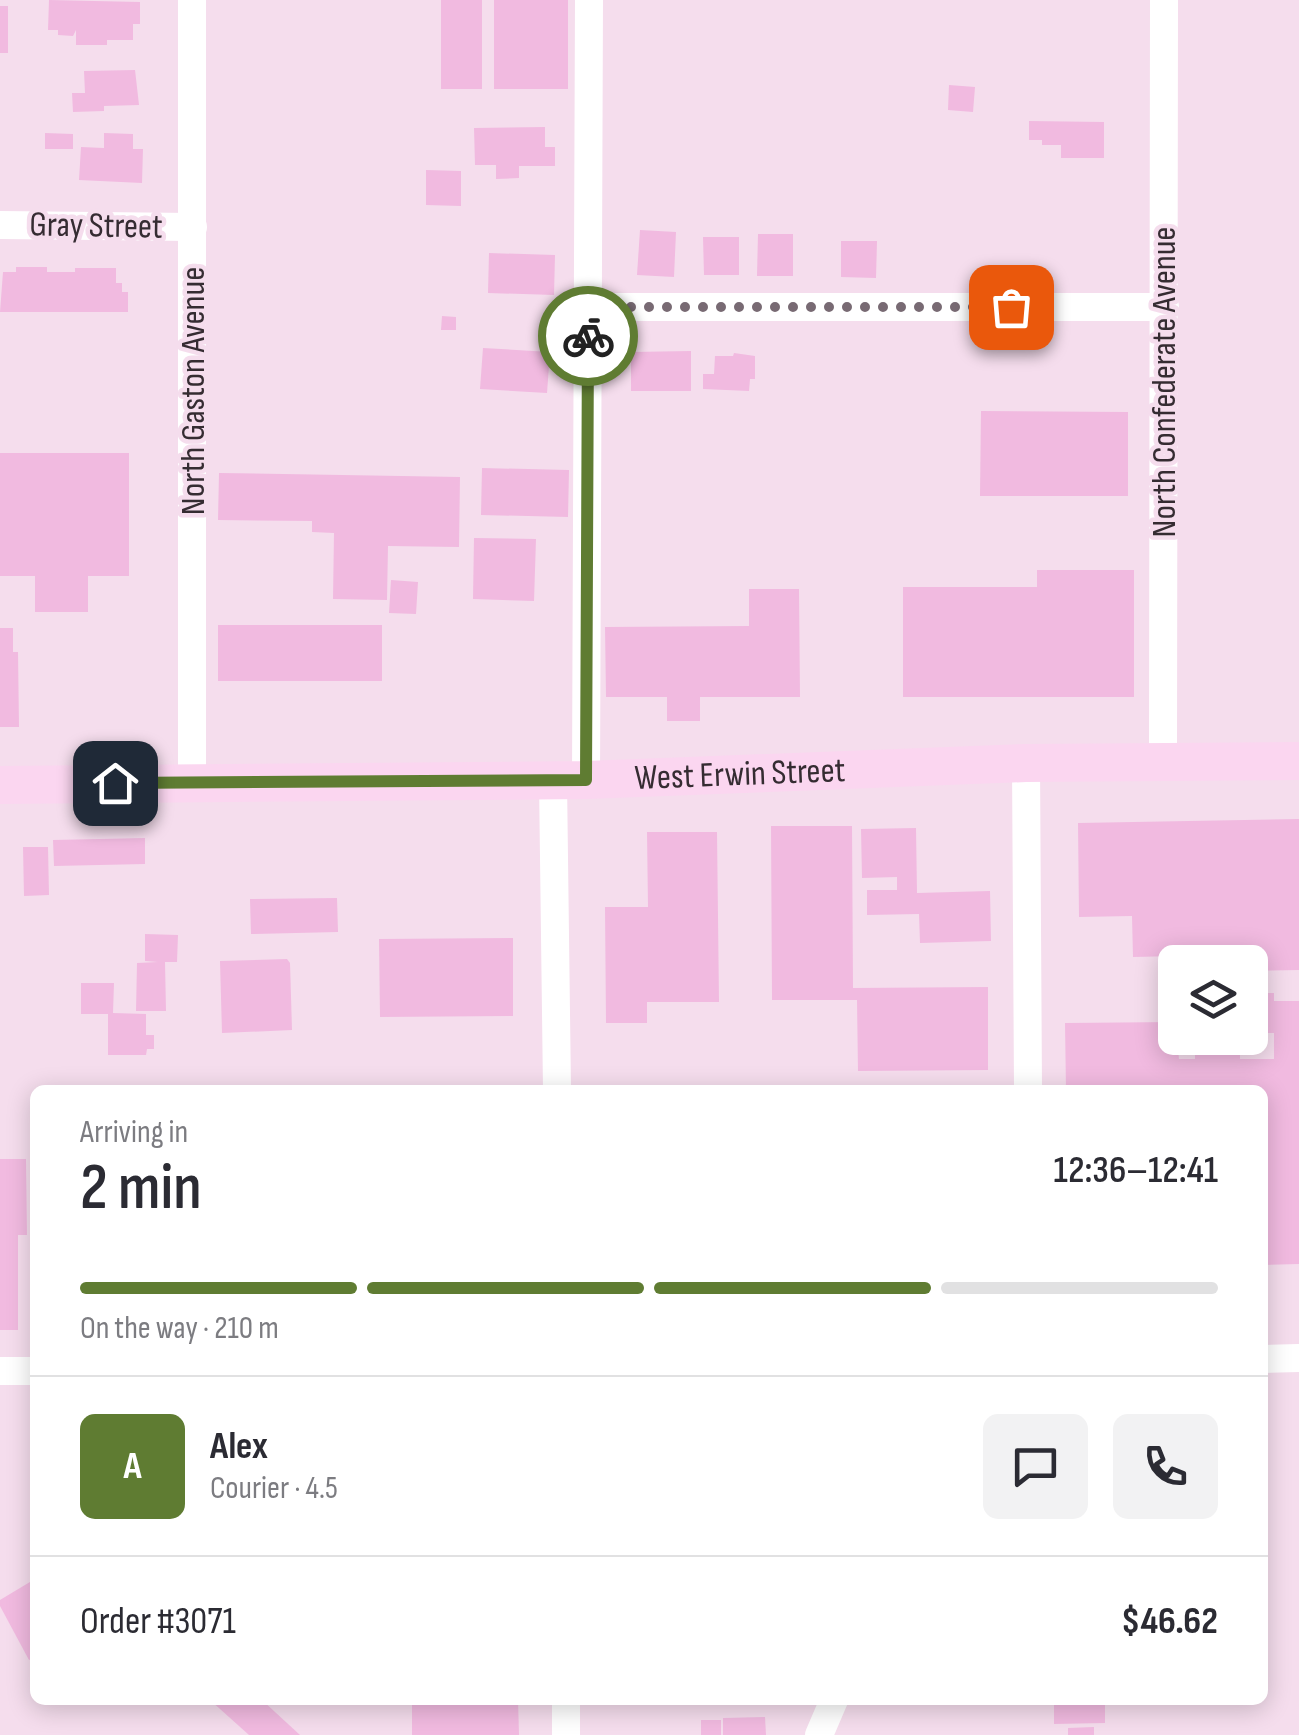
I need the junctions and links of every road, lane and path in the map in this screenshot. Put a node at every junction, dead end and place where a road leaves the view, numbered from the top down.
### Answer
1 (192, 0) edge
2 (589, 0) edge
3 (1164, 0) edge
4 (0, 225) edge
5 (193, 227) junction
6 (588, 307) junction
7 (1165, 307) junction
8 (1299, 761) edge
9 (1026, 763) junction
10 (1164, 763) junction
11 (569, 780) junction
12 (192, 782) junction
13 (0, 785) edge
14 (557, 1085) edge
15 (1028, 1085) edge
16 (1299, 1358) edge
17 (1268, 1359) edge
18 (0, 1371) edge
19 (30, 1371) edge
20 (566, 1705) edge
21 (831, 1705) edge
22 (566, 1735) edge
23 (819, 1735) edge

1 - 5 street, North Gaston Avenue
2 - 6 street
3 - 7 street, North Confederate Avenue
4 - 5 street, Gray Street
5 - 12 street, North Gaston Avenue
6 - 7 street
6 - 11 street
7 - 10 street, North Confederate Avenue
8 - 10 main road, West Erwin Street
9 - 10 main road, West Erwin Street
9 - 11 main road, West Erwin Street
9 - 15 street
11 - 12 main road, West Erwin Street
11 - 14 street
12 - 13 main road, West Erwin Street
16 - 17 street
18 - 19 street
20 - 22 street
21 - 23 street

